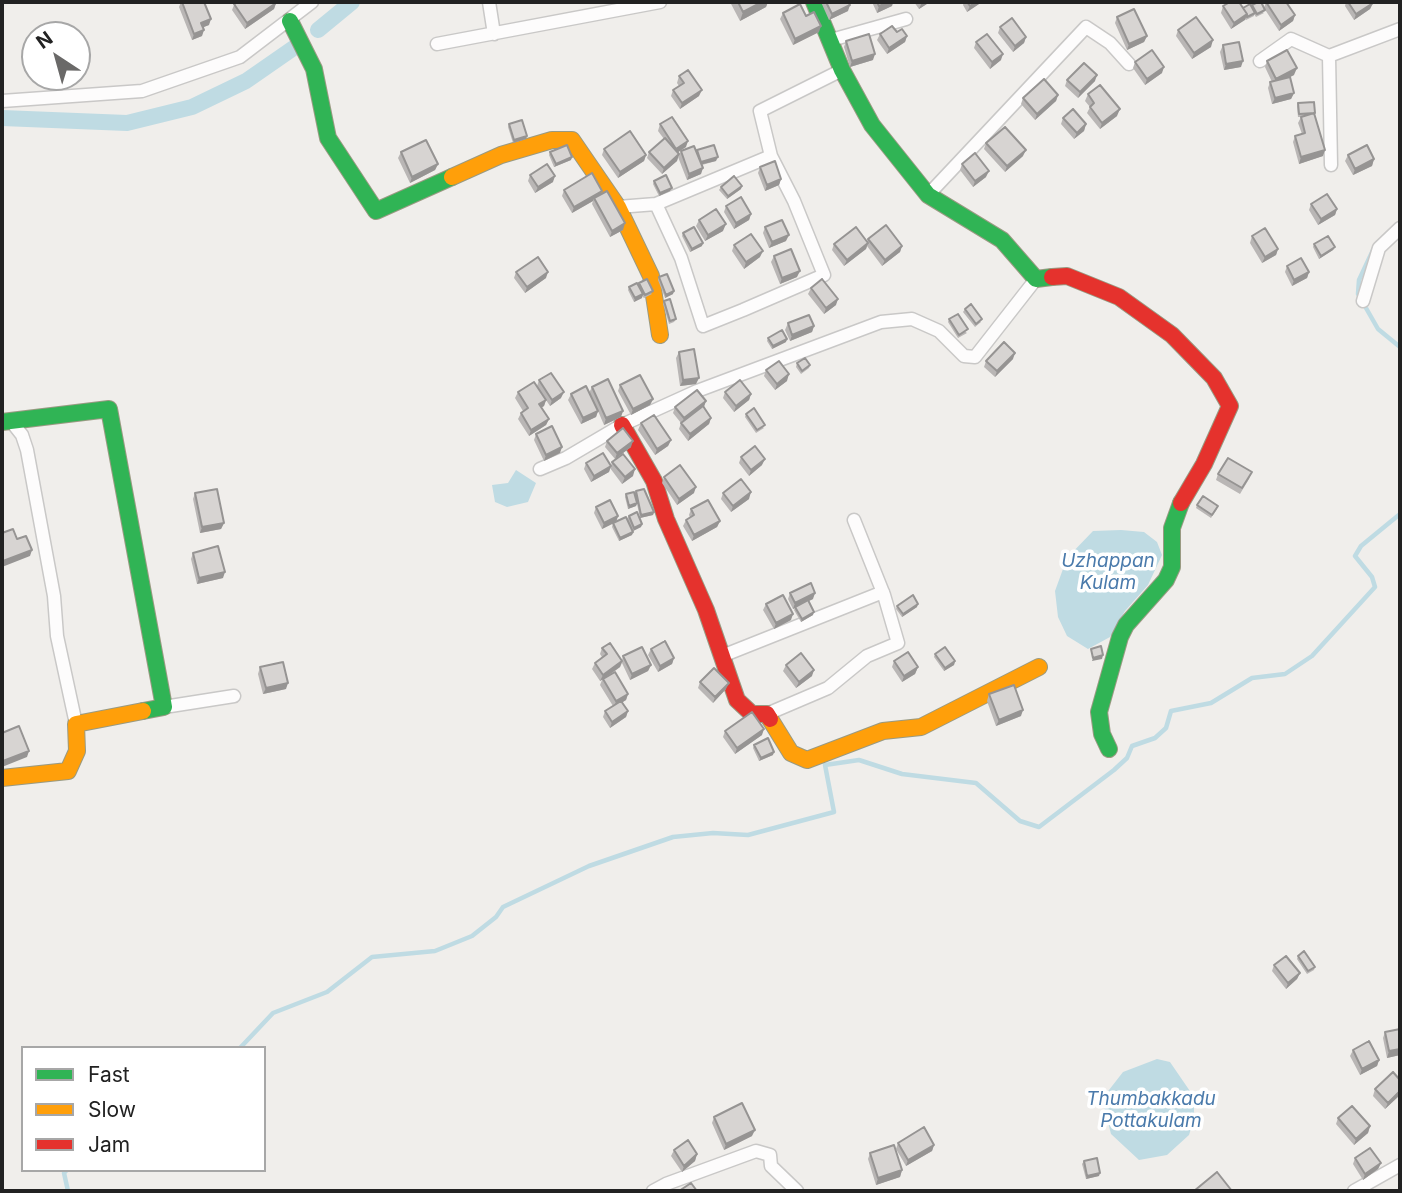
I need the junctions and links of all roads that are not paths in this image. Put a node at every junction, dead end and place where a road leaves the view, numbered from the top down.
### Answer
1 (312, 2) edge
2 (489, 2) edge
3 (576, 2) edge
4 (660, 2) edge
5 (814, 2) edge
6 (579, 17) junction
7 (906, 19) dead end
8 (290, 21) junction
9 (1400, 29) edge
10 (494, 34) junction
11 (831, 40) junction
12 (437, 44) dead end
13 (1329, 56) junction
14 (1259, 61) dead end
15 (1129, 64) dead end
16 (842, 70) junction
17 (2, 101) edge
18 (771, 156) junction
19 (1331, 165) dead end
20 (928, 195) junction
21 (656, 204) junction
22 (618, 207) junction
23 (1400, 228) edge
24 (1036, 279) junction
25 (1363, 301) dead end
26 (660, 335) dead end
27 (6, 421) edge
28 (622, 425) junction
29 (540, 469) dead end
30 (854, 520) dead end
31 (883, 592) junction
32 (722, 656) junction
33 (1040, 667) dead end
34 (234, 696) dead end
35 (164, 707) junction
36 (767, 714) junction
37 (76, 724) junction
38 (1109, 749) dead end
39 (2, 778) edge
40 (1400, 1165) edge
41 (653, 1191) edge
42 (797, 1191) edge
43 (1354, 1191) edge

1 - 8 street
2 - 10 street
3 - 6 street
4 - 6 street
5 - 11 street
6 - 10 street
7 - 11 street
8 - 17 street
8 - 22 street
9 - 13 street
10 - 12 street
11 - 16 street
13 - 14 street
13 - 19 street
15 - 20 street
16 - 18 street
16 - 20 street
18 - 21 street
18 - 21 street
20 - 24 street
21 - 22 street
22 - 26 street
23 - 25 street
24 - 28 street
24 - 38 street
27 - 35 street
27 - 37 street
28 - 29 street
28 - 32 street
30 - 31 street
31 - 32 street
31 - 36 street
32 - 36 street
33 - 36 street
34 - 35 street
35 - 37 street
37 - 39 street
40 - 43 street
41 - 42 street

